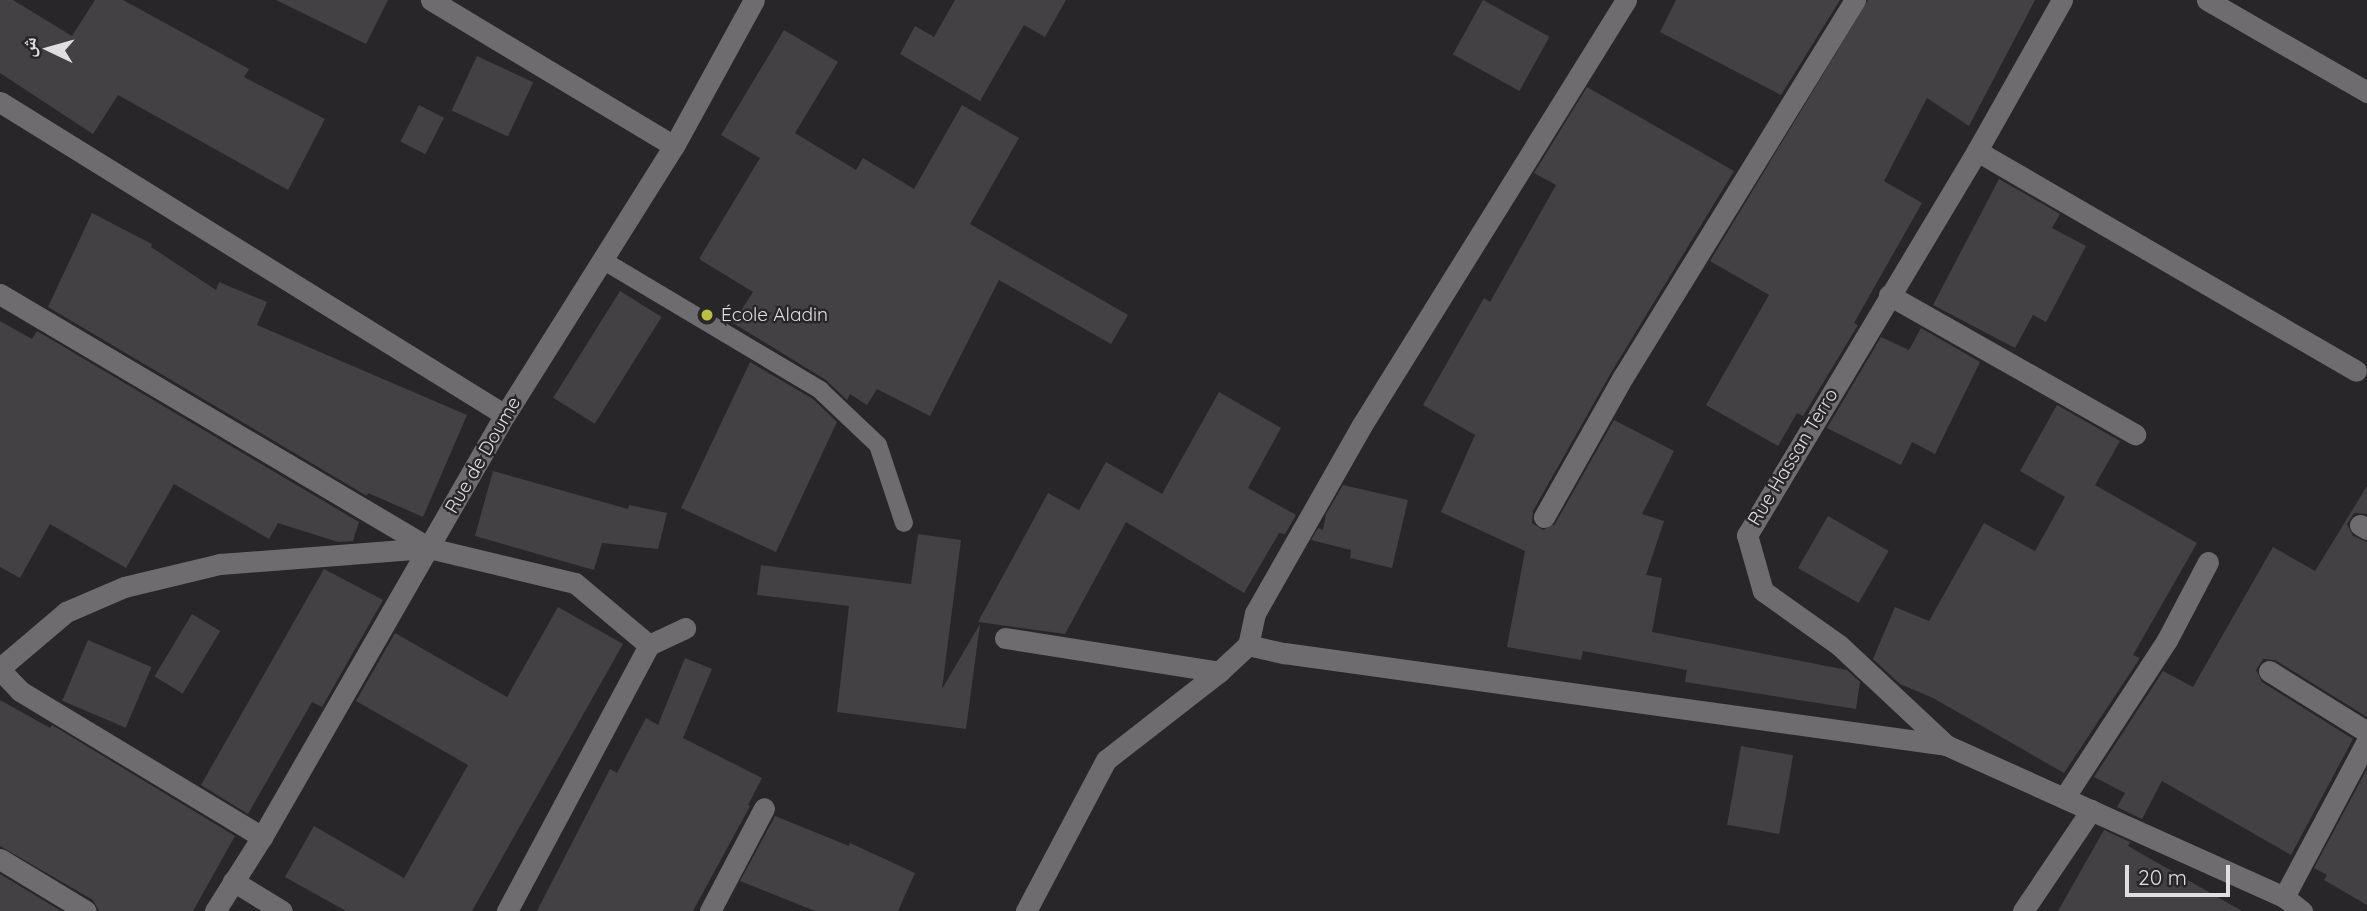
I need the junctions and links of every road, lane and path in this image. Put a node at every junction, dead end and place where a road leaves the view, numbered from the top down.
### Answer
1 (431, 0) edge
2 (754, 0) edge
3 (1626, 0) edge
4 (1855, 0) edge
5 (2062, 0) edge
6 (2207, 0) edge
7 (2367, 92) edge
8 (0, 102) edge
9 (674, 146) junction
10 (1977, 151) junction
11 (604, 261) junction
12 (0, 294) edge
13 (1889, 295) junction
14 (2356, 371) dead end
15 (505, 415) junction
16 (2135, 435) dead end
17 (1544, 517) dead end
18 (904, 523) dead end
19 (429, 548) junction
20 (2208, 562) dead end
21 (685, 628) dead end
22 (1005, 638) dead end
23 (649, 645) junction
24 (1248, 645) junction
25 (0, 669) edge
26 (2269, 671) dead end
27 (1219, 672) junction
28 (2367, 732) edge
29 (2367, 741) edge
30 (1946, 745) junction
31 (2064, 799) junction
32 (764, 808) dead end
33 (2091, 810) junction
34 (262, 837) junction
35 (0, 859) edge
36 (233, 881) junction
37 (2284, 897) junction
38 (86, 911) edge
39 (215, 911) edge
40 (282, 911) edge
41 (508, 911) edge
42 (710, 911) edge
43 (1026, 911) edge
44 (2023, 911) edge
45 (2302, 911) edge

1 - 9 street
2 - 9 street, Rue de Doume
3 - 24 street
4 - 17 street
5 - 10 street, Rue Hassan Terro
6 - 7 street
8 - 15 street
9 - 11 street, Rue de Doume
10 - 13 street, Rue Hassan Terro
10 - 14 street
11 - 15 street, Rue de Doume
11 - 18 lane
12 - 19 street
13 - 16 street
13 - 30 street, Rue Hassan Terro
15 - 19 street, Rue de Doume
19 - 23 street
19 - 25 street
19 - 34 street, Rue de Doume
20 - 31 street
21 - 23 street
22 - 27 street
23 - 41 street
24 - 27 street
24 - 30 street
25 - 34 street
26 - 28 street
27 - 43 street
29 - 37 street
30 - 31 street, Rue Hassan Terro
31 - 33 street, Rue Hassan Terro
32 - 42 street
33 - 37 street, Rue Hassan Terro
33 - 44 street
34 - 36 street, Rue de Doume
35 - 38 street
36 - 39 street, Rue de Doume
36 - 40 street
37 - 45 street, Rue Hassan Terro

